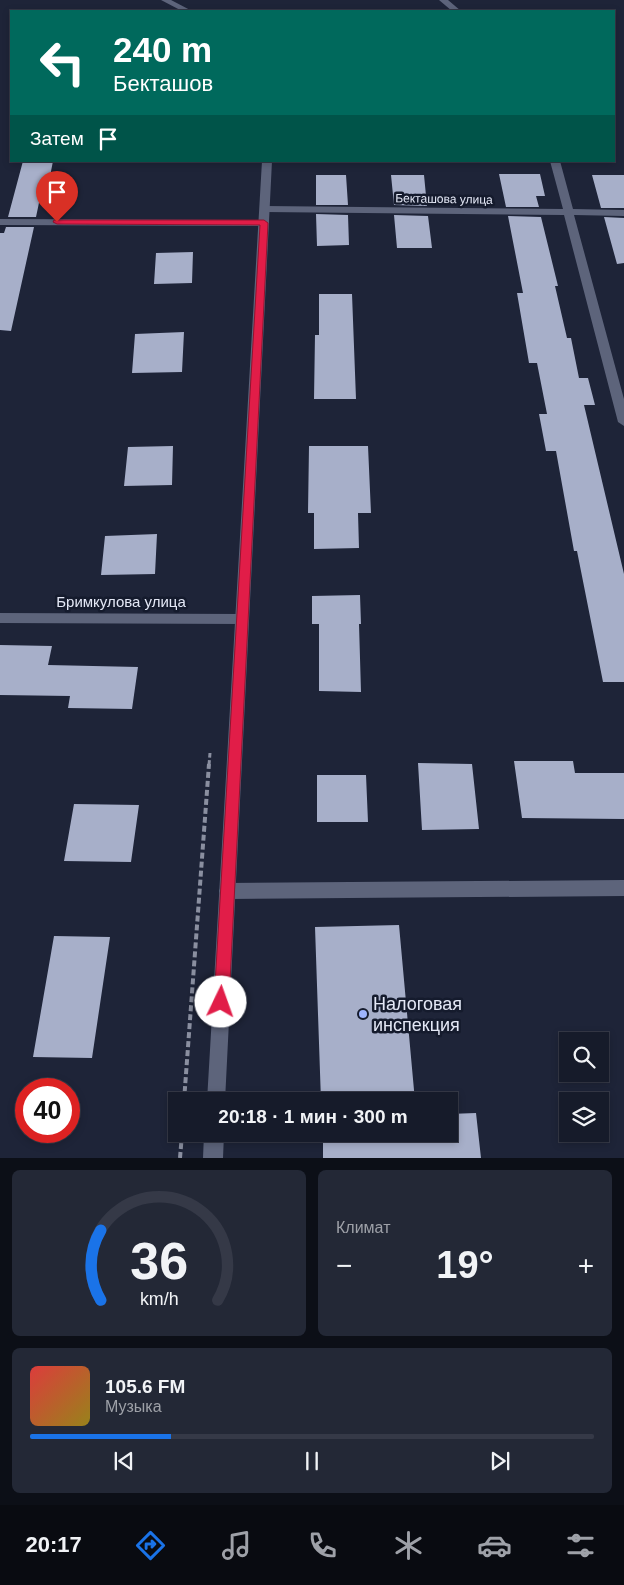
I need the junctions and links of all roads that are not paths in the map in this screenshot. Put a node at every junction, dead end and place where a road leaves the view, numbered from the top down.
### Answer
1 (165, 0) edge
2 (443, 0) edge
3 (186, 10) edge
4 (455, 10) edge
5 (267, 162) edge
6 (555, 162) edge
7 (624, 212) edge
8 (569, 213) junction
9 (264, 216) junction
10 (0, 222) edge
11 (624, 422) edge
12 (0, 618) edge
13 (242, 619) junction
14 (624, 888) edge
15 (227, 891) junction
16 (216, 1092) edge
17 (214, 1142) edge
18 (213, 1158) edge

1 - 3 street
2 - 4 street
5 - 9 street
6 - 8 street
7 - 8 street, Бекташова улица
8 - 9 street, Бекташова улица
8 - 11 street
9 - 10 street, Бекташова улица
9 - 13 street
12 - 13 street, Бримкулова улица
13 - 15 street
14 - 15 street
15 - 16 street
17 - 18 street

